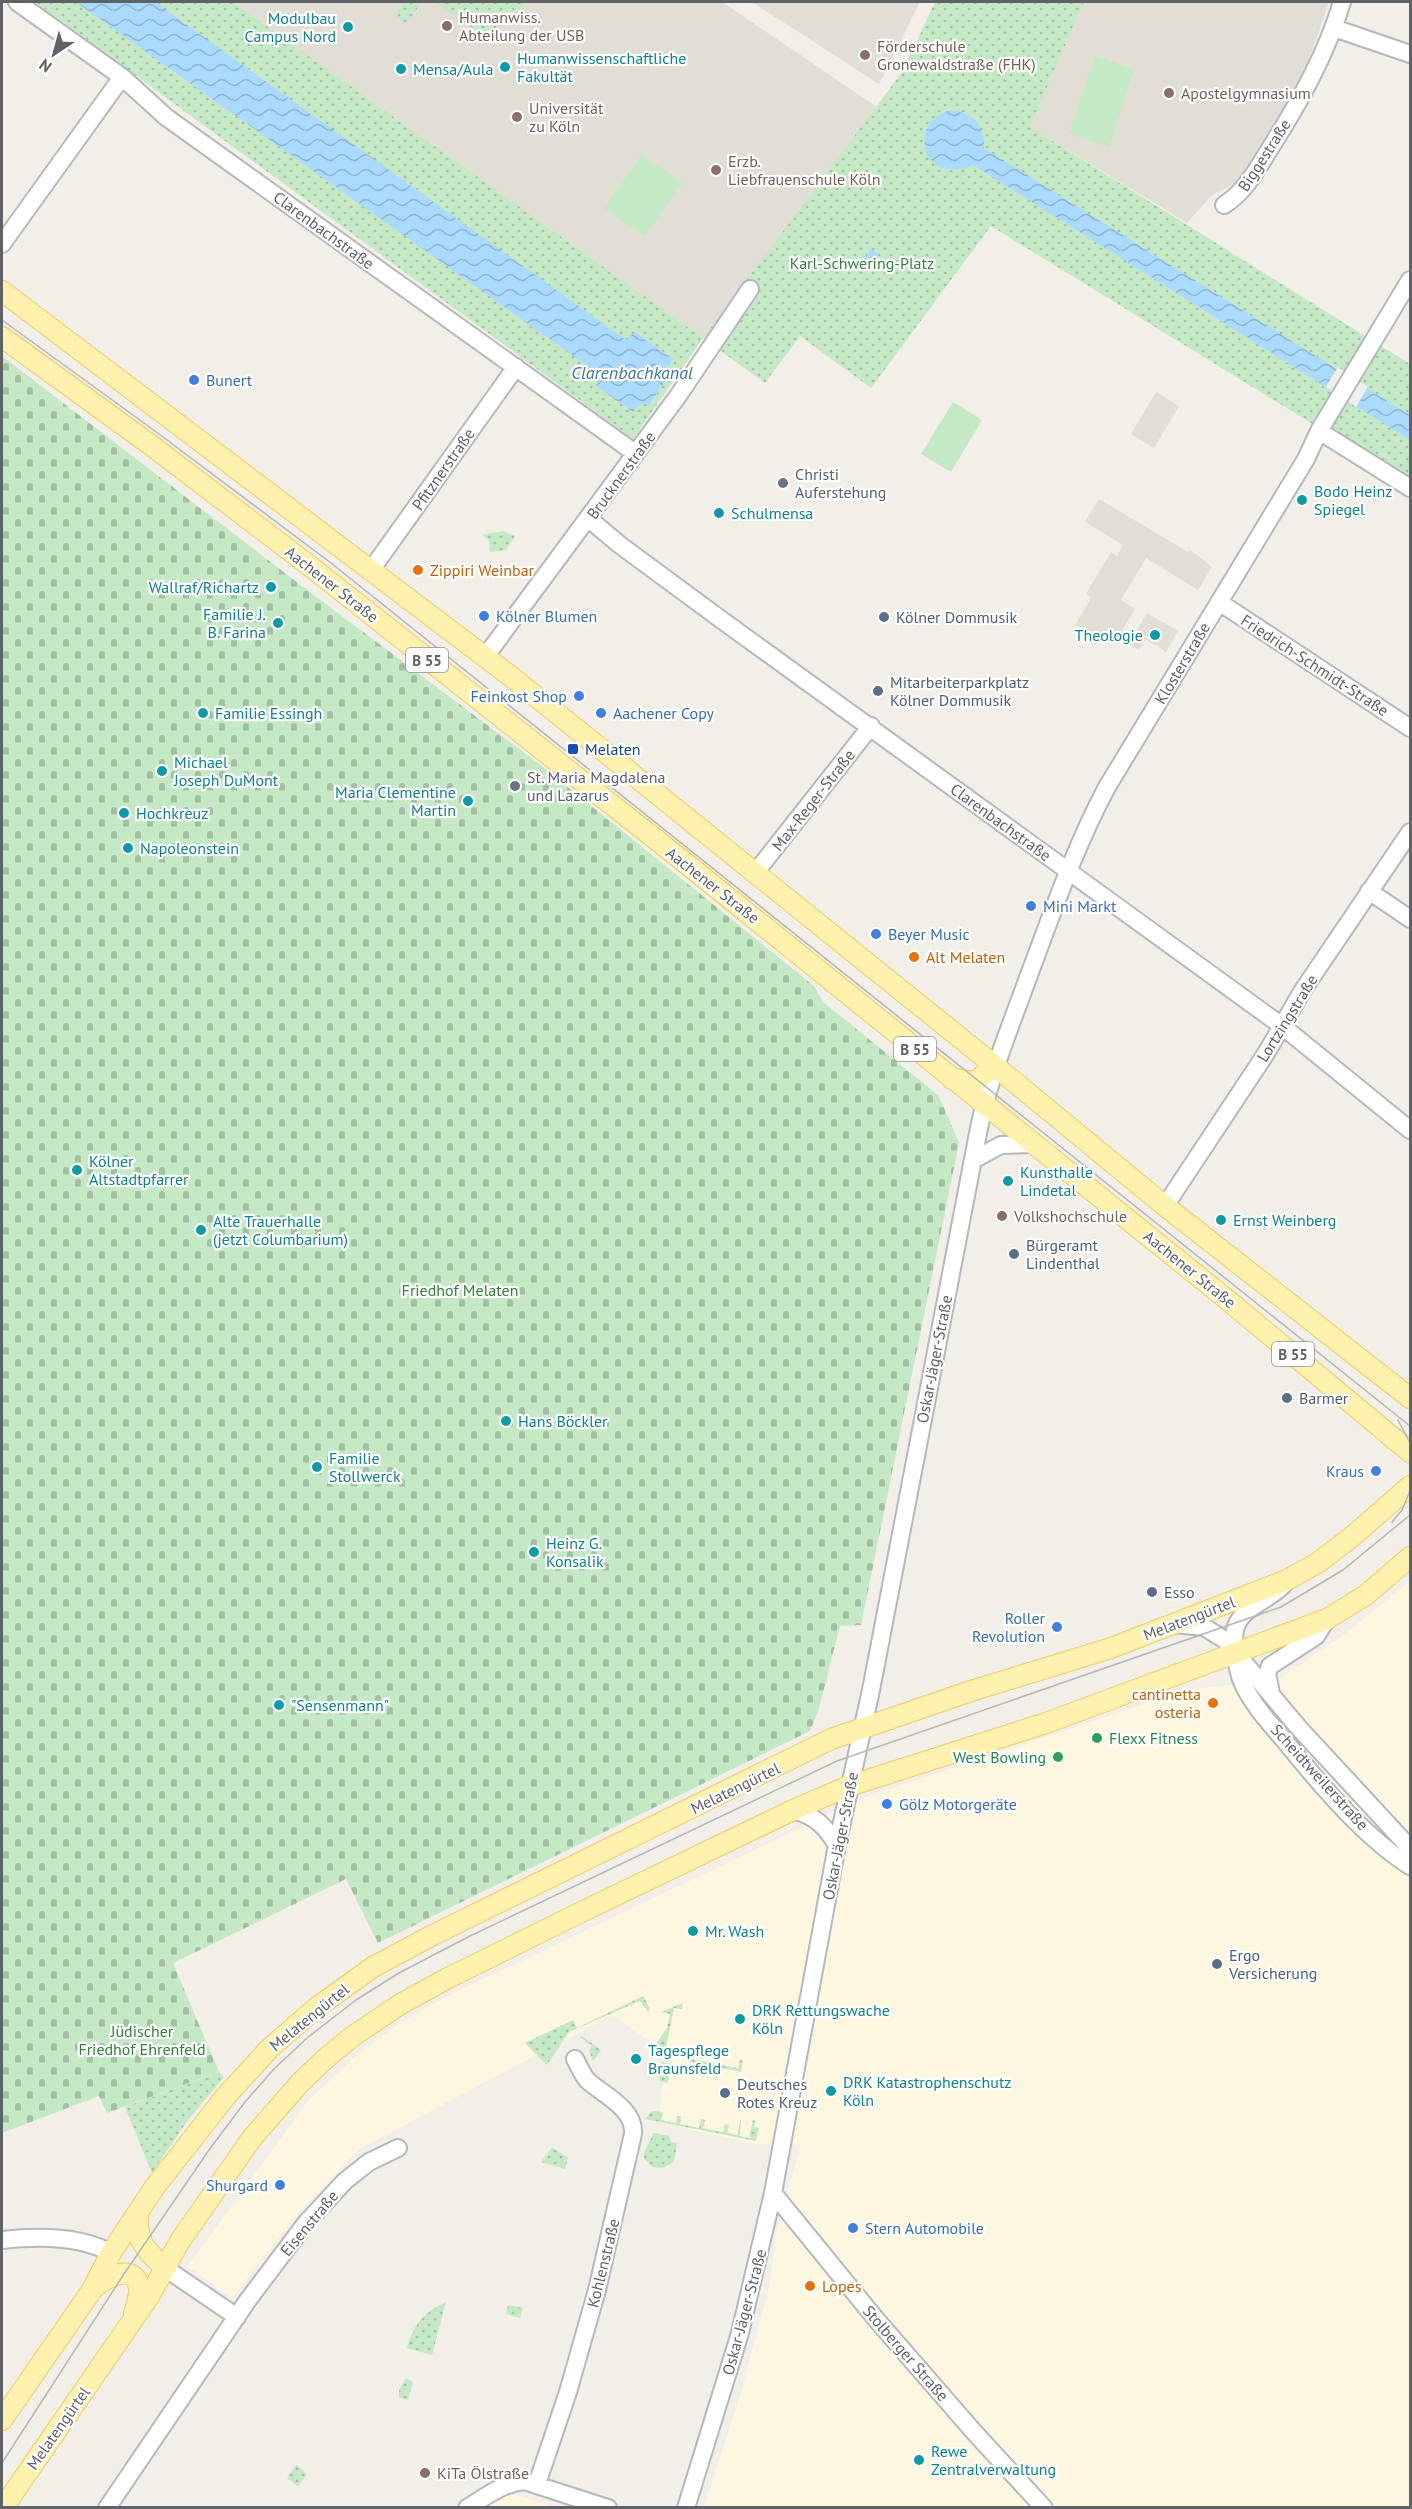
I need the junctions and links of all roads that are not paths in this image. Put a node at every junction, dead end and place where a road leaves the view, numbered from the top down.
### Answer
1 (17, 2) edge
2 (1342, 2) edge
3 (1334, 28) junction
4 (1410, 54) edge
5 (122, 77) junction
6 (1224, 205) dead end
7 (2, 244) edge
8 (1410, 280) edge
9 (750, 289) dead end
10 (2, 291) edge
11 (2, 337) edge
12 (516, 367) junction
13 (1319, 431) junction
14 (635, 453) junction
15 (1410, 488) edge
16 (589, 519) junction
17 (371, 570) junction
18 (1219, 602) junction
19 (485, 657) junction
20 (871, 726) junction
21 (1410, 728) edge
22 (1410, 832) edge
23 (1068, 871) junction
24 (755, 873) junction
25 (1369, 891) junction
26 (1410, 919) edge
27 (1282, 1026) junction
28 (995, 1066) junction
29 (952, 1079) junction
30 (984, 1105) junction
31 (1410, 1130) edge
32 (1032, 1144) junction
33 (973, 1160) junction
34 (1165, 1206) junction
35 (1410, 1398) edge
36 (1410, 1452) edge
37 (1410, 1486) edge
38 (1410, 1557) edge
39 (1287, 1580) junction
40 (1327, 1619) junction
41 (1173, 1624) junction
42 (1237, 1652) junction
43 (1211, 1660) junction
44 (1240, 1678) junction
45 (1271, 1694) junction
46 (862, 1728) junction
47 (849, 1786) junction
48 (793, 1810) junction
49 (837, 1845) junction
50 (1410, 1848) edge
51 (1410, 1866) edge
52 (575, 2059) dead end
53 (398, 2148) dead end
54 (773, 2193) junction
55 (138, 2213) junction
56 (2, 2240) edge
57 (111, 2253) junction
58 (165, 2268) junction
59 (92, 2290) junction
60 (237, 2317) junction
61 (133, 2319) junction
62 (2, 2420) edge
63 (537, 2484) junction
64 (3, 2508) edge
65 (106, 2508) edge
66 (467, 2508) edge
67 (608, 2508) edge
68 (686, 2508) edge
69 (1044, 2508) edge

1 - 5 street, Clarenbachstraße
2 - 3 street, Biggestraße
3 - 4 street
3 - 6 street, Biggestraße
5 - 7 street
5 - 12 street, Clarenbachstraße
8 - 13 street, Klosterstraße
9 - 14 street, Brucknerstraße
10 - 17 main road, Aachener Straße / B 55
11 - 29 main road, Aachener Straße / B 55
12 - 14 street, Clarenbachstraße
12 - 17 street, Pfitznerstraße
13 - 15 street
13 - 18 street, Klosterstraße
14 - 16 street, Brucknerstraße
16 - 19 street, Brucknerstraße
16 - 20 street, Clarenbachstraße
17 - 19 main road, Aachener Straße / B 55
18 - 21 street, Friedrich-Schmidt-Straße
18 - 23 street, Klosterstraße
19 - 24 main road, Aachener Straße / B 55
20 - 23 street, Clarenbachstraße
20 - 24 street, Max-Reger-Straße
22 - 25 street, Lortzingstraße
23 - 27 street, Clarenbachstraße
23 - 28 street, Klosterstraße
24 - 28 main road, Aachener Straße / B 55
25 - 26 street
25 - 27 street, Lortzingstraße
27 - 31 street, Clarenbachstraße
27 - 34 street, Lortzingstraße
28 - 29 main road
28 - 30 street, Oskar-Jäger-Straße
28 - 34 main road, Aachener Straße / B 55
29 - 30 main road, Aachener Straße / B 55
30 - 32 main road, Aachener Straße / B 55
30 - 33 street, Oskar-Jäger-Straße
32 - 33 street
32 - 36 main road, Aachener Straße / B 55
33 - 46 street, Oskar-Jäger-Straße
34 - 35 main road, Aachener Straße / B 55
37 - 39 main road, Melatengürtel
38 - 40 main road, Melatengürtel
39 - 41 main road, Melatengürtel
39 - 42 street, Scheidtweilerstraße
40 - 42 main road, Melatengürtel
40 - 45 street
41 - 42 street, Scheidtweilerstraße
41 - 46 main road, Melatengürtel
42 - 43 main road, Melatengürtel
42 - 44 street, Scheidtweilerstraße
42 - 45 street, Scheidtweilerstraße
43 - 44 street, Scheidtweilerstraße
43 - 47 main road, Melatengürtel
44 - 51 street, Scheidtweilerstraße
45 - 50 street, Scheidtweilerstraße
46 - 47 street, Oskar-Jäger-Straße
46 - 55 main road, Melatengürtel
47 - 48 main road, Melatengürtel
47 - 49 street, Oskar-Jäger-Straße
48 - 49 street
48 - 58 main road, Melatengürtel
49 - 54 street, Oskar-Jäger-Straße
52 - 63 street, Kohlenstraße
53 - 60 street, Eisenstraße
54 - 68 street, Oskar-Jäger-Straße
54 - 69 street, Stolberger Straße
55 - 57 main road, Melatengürtel
55 - 58 main road
56 - 57 street
57 - 59 main road, Melatengürtel
58 - 60 street
58 - 61 main road, Melatengürtel
59 - 61 main road, Melatengürtel
59 - 62 main road, Melatengürtel
60 - 65 street, Eisenstraße
61 - 64 main road, Melatengürtel
63 - 66 street
63 - 67 street

